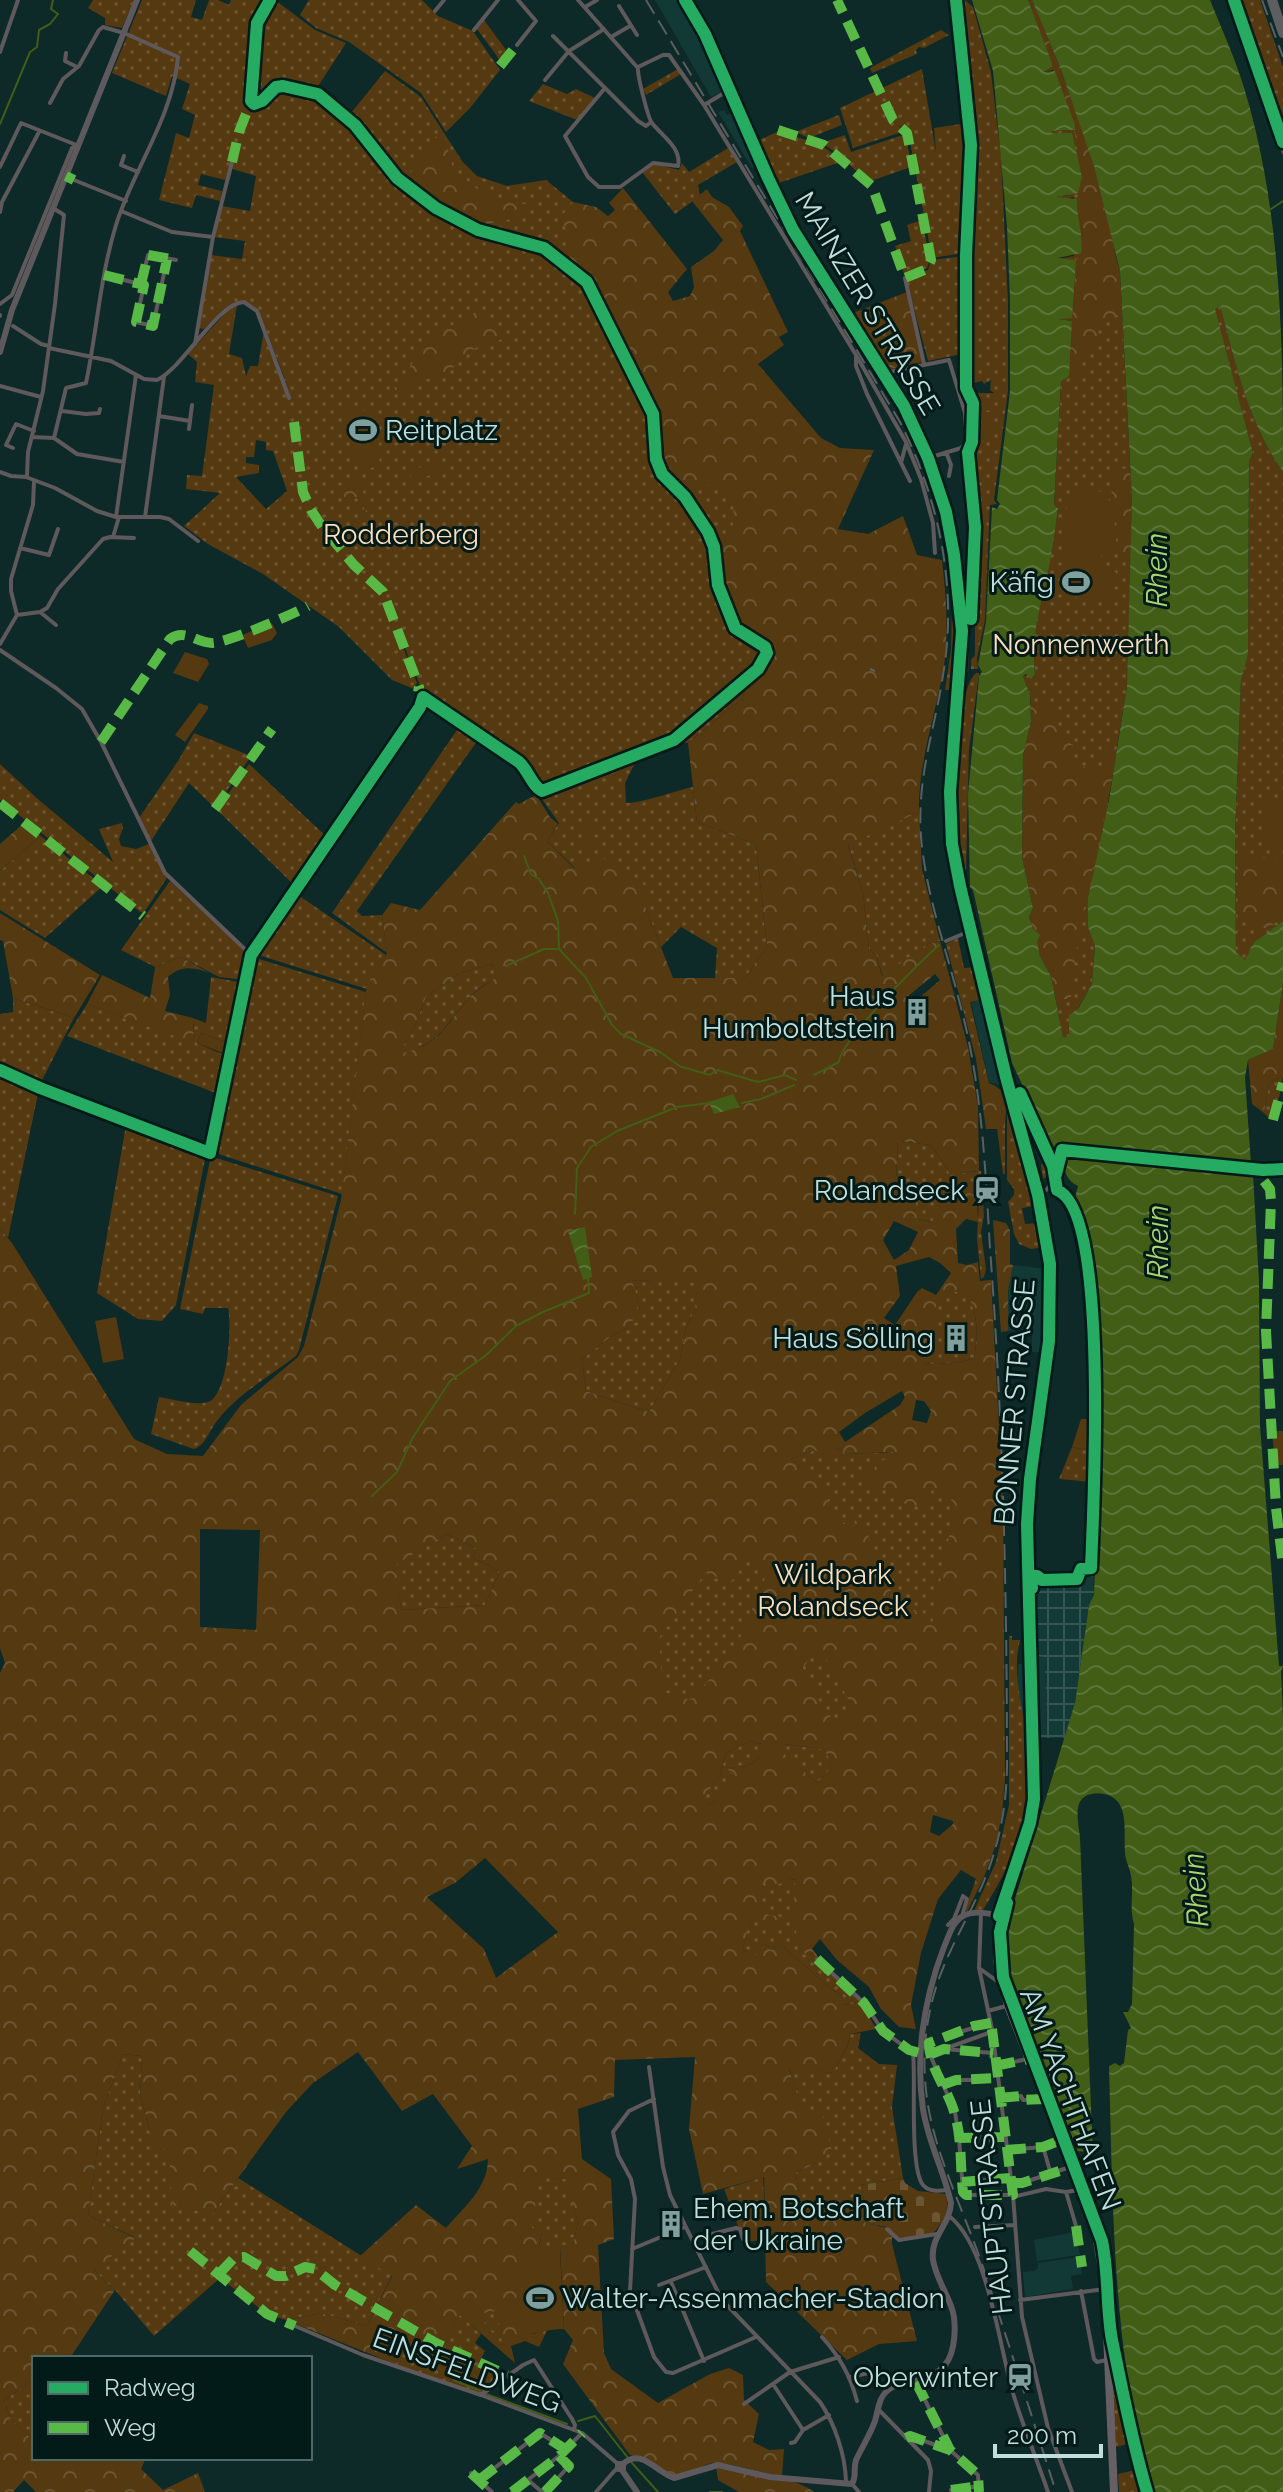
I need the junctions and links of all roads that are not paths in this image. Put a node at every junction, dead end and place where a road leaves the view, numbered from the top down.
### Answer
1 (18, 0) edge
2 (137, 0) edge
3 (444, 0) edge
4 (498, 0) edge
5 (518, 0) edge
6 (578, 0) edge
7 (597, 0) edge
8 (685, 0) edge
9 (1272, 0) edge
10 (1278, 0) edge
11 (619, 6) dead end
12 (585, 7) junction
13 (435, 11) dead end
14 (1283, 15) edge
15 (631, 26) junction
16 (604, 29) junction
17 (125, 30) junction
18 (474, 30) dead end
19 (1283, 33) edge
20 (637, 35) dead end
21 (553, 36) dead end
22 (611, 37) junction
23 (517, 45) dead end
24 (569, 51) junction
25 (0, 52) edge
26 (66, 53) dead end
27 (77, 67) junction
28 (638, 67) junction
29 (545, 80) dead end
30 (605, 88) junction
31 (730, 89) junction
32 (50, 103) dead end
33 (704, 105) junction
34 (651, 122) junction
35 (40, 131) junction
36 (79, 146) junction
37 (124, 156) dead end
38 (232, 162) dead end
39 (0, 167) edge
40 (138, 172) junction
41 (74, 180) dead end
42 (1, 201) edge
43 (126, 201) junction
44 (53, 208) junction
45 (121, 211) junction
46 (0, 212) edge
47 (213, 237) junction
48 (167, 259) junction
49 (176, 260) dead end
50 (104, 275) junction
51 (905, 278) dead end
52 (142, 284) junction
53 (0, 304) edge
54 (13, 326) dead end
55 (195, 345) junction
56 (49, 347) junction
57 (0, 352) edge
58 (856, 355) junction
59 (92, 356) junction
60 (924, 364) junction
61 (884, 373) junction
62 (136, 375) junction
63 (164, 377) junction
64 (0, 386) edge
65 (41, 397) junction
66 (289, 398) dead end
67 (192, 405) dead end
68 (100, 409) dead end
69 (62, 411) junction
70 (159, 416) junction
71 (190, 421) junction
72 (189, 429) dead end
73 (33, 434) junction
74 (54, 438) junction
75 (906, 442) junction
76 (13, 448) dead end
77 (946, 452) junction
78 (921, 461) junction
79 (124, 462) junction
80 (901, 466) junction
81 (0, 472) edge
82 (949, 476) dead end
83 (26, 477) junction
84 (34, 481) junction
85 (910, 481) dead end
86 (118, 517) junction
87 (145, 517) junction
88 (58, 529) dead end
89 (113, 537) junction
90 (134, 538) dead end
91 (198, 541) dead end
92 (20, 548) junction
93 (935, 553) dead end
94 (40, 612) junction
95 (17, 615) junction
96 (56, 625) dead end
97 (0, 647) edge
98 (971, 931) junction
99 (946, 941) dead end
100 (251, 955) dead end
101 (1062, 1150) dead end
102 (1249, 1167) dead end
103 (1283, 1169) edge
104 (1038, 1195) junction
105 (1034, 1744) joint
106 (981, 1913) junction
107 (962, 1916) junction
108 (999, 1916) junction
109 (948, 1925) dead end
110 (817, 1959) dead end
111 (979, 1968) junction
112 (1001, 1984) junction
113 (1008, 2006) junction
114 (988, 2011) junction
115 (991, 2023) junction
116 (992, 2032) junction
117 (946, 2036) dead end
118 (944, 2049) junction
119 (917, 2053) junction
120 (993, 2053) junction
121 (1029, 2059) junction
122 (995, 2066) junction
123 (649, 2067) dead end
124 (987, 2080) dead end
125 (942, 2085) junction
126 (999, 2096) junction
127 (654, 2099) junction
128 (1045, 2099) junction
129 (1004, 2137) junction
130 (959, 2138) junction
131 (1061, 2140) junction
132 (1043, 2147) junction
133 (1006, 2150) junction
134 (1072, 2167) junction
135 (1051, 2174) junction
136 (1011, 2180) junction
137 (962, 2182) junction
138 (1080, 2189) junction
139 (947, 2190) junction
140 (1066, 2192) junction
141 (1013, 2196) junction
142 (949, 2216) junction
143 (1015, 2225) junction
144 (1076, 2226) dead end
145 (686, 2227) junction
146 (975, 2227) dead end
147 (887, 2229) dead end
148 (937, 2234) junction
149 (692, 2239) junction
150 (743, 2239) dead end
151 (632, 2249) junction
152 (706, 2267) junction
153 (671, 2282) junction
154 (659, 2285) dead end
155 (1105, 2289) junction
156 (1081, 2291) junction
157 (1020, 2300) junction
158 (295, 2326) dead end
159 (756, 2337) junction
160 (822, 2337) dead end
161 (839, 2357) junction
162 (1107, 2360) junction
163 (704, 2361) junction
164 (877, 2371) dead end
165 (790, 2372) junction
166 (851, 2377) junction
167 (916, 2382) junction
168 (773, 2384) junction
169 (481, 2395) junction
170 (857, 2401) dead end
171 (744, 2404) dead end
172 (878, 2409) junction
173 (829, 2415) junction
174 (574, 2430) junction
175 (803, 2430) junction
176 (582, 2433) junction
177 (906, 2438) junction
178 (791, 2443) dead end
179 (565, 2449) junction
180 (950, 2450) junction
181 (559, 2456) junction
182 (620, 2466) junction
183 (471, 2473) dead end
184 (479, 2480) junction
185 (528, 2480) junction
186 (849, 2482) junction
187 (980, 2489) edge
188 (951, 2490) dead end
189 (492, 2492) edge
190 (512, 2492) edge
191 (544, 2492) edge
192 (596, 2492) edge
193 (637, 2492) edge
194 (859, 2492) edge
195 (929, 2492) edge
196 (1048, 2492) edge
197 (1072, 2492) edge
198 (1114, 2492) edge

1 - 25 street
2 - 17 street
3 - 13 street
4 - 18 street
5 - 23 street
6 - 12 street
7 - 12 street
8 - 31 main road, MAINZER STRASSE
9 - 19 highway
10 - 14 highway
11 - 15 street
12 - 16 street
15 - 20 street
15 - 22 street
16 - 22 street
16 - 24 street
17 - 27 street
17 - 36 street
17 - 40 street
21 - 24 street
22 - 28 street
24 - 29 street
24 - 30 street
26 - 27 street
27 - 32 street
28 - 33 street
28 - 34 street
30 - 34 street
30 - 34 street
31 - 33 street
31 - 61 main road, MAINZER STRASSE
33 - 58 street
35 - 36 street
35 - 39 street
35 - 42 street
36 - 44 street
36 - 53 street
37 - 40 street
38 - 47 street
40 - 43 street
41 - 43 street
42 - 46 street
43 - 45 street
44 - 56 street
44 - 57 street
45 - 47 street
45 - 50 street
47 - 55 street
48 - 49 street
48 - 52 street
48 - 52 street
50 - 52 street
50 - 59 street
51 - 60 street
54 - 56 street
55 - 63 street
55 - 66 street
56 - 59 street
56 - 65 street
58 - 75 street
58 - 80 street
59 - 62 street
59 - 69 street
60 - 61 street
60 - 77 street
61 - 78 main road, MAINZER STRASSE
62 - 63 street
62 - 79 street
63 - 70 street
64 - 65 street
65 - 73 street
67 - 71 street
68 - 69 street
69 - 74 street
70 - 71 street
70 - 87 street
71 - 72 street
73 - 74 street
73 - 76 street
73 - 83 street
74 - 79 street
75 - 78 street
75 - 80 street
77 - 78 street
77 - 82 street
78 - 93 street
78 - 98 main road, MAINZER STRASSE
79 - 86 street
80 - 85 street
81 - 83 street
83 - 84 street
84 - 86 street
84 - 92 street
86 - 87 street
86 - 89 street
87 - 91 street
88 - 92 street
89 - 90 street
89 - 94 street
92 - 95 street
94 - 95 street
94 - 96 street
95 - 97 street
97 - 100 street
98 - 99 street
98 - 104 main road, BONNER STRASSE
101 - 104 street
102 - 103 street
104 - 105 main road, BONNER STRASSE
105 - 108 main road, AM YACHTHAFEN
106 - 107 street
106 - 108 street
106 - 111 street, HAUPTSTRASSE
107 - 109 street
107 - 119 street
108 - 112 main road, AM YACHTHAFEN
110 - 119 street
111 - 112 street, AM YACHTHAFEN
111 - 114 street, HAUPTSTRASSE
112 - 113 main road, AM YACHTHAFEN
113 - 114 street
113 - 121 main road, AM YACHTHAFEN
114 - 115 street, HAUPTSTRASSE
115 - 116 street, HAUPTSTRASSE
115 - 117 street
116 - 118 street
116 - 120 street, HAUPTSTRASSE
118 - 120 street
118 - 125 street
119 - 139 street
119 - 139 street
120 - 122 street, HAUPTSTRASSE
121 - 122 street
121 - 128 main road, AM YACHTHAFEN
122 - 126 street, HAUPTSTRASSE
123 - 127 street
124 - 125 street
125 - 130 street
126 - 128 street
126 - 129 street, HAUPTSTRASSE
127 - 145 street
127 - 151 street
128 - 131 main road, AM YACHTHAFEN
129 - 130 street
129 - 133 street, HAUPTSTRASSE
130 - 137 street
131 - 132 street
131 - 134 main road, AM YACHTHAFEN
132 - 133 street
132 - 135 street
133 - 136 street, HAUPTSTRASSE
134 - 135 street
134 - 138 main road, AM YACHTHAFEN
135 - 136 street
136 - 137 street
136 - 141 street, HAUPTSTRASSE
137 - 141 street
138 - 140 street
138 - 155 main road, AM YACHTHAFEN
139 - 142 street
140 - 141 street
140 - 144 street
141 - 143 street, HAUPTSTRASSE
142 - 148 street
142 - 196 street
143 - 146 street
143 - 157 street, HAUPTSTRASSE
145 - 149 street
145 - 151 street
147 - 148 street
148 - 167 street
149 - 150 street
149 - 152 street
151 - 163 street
152 - 153 street
152 - 159 street
153 - 154 street
153 - 163 street
155 - 156 street
155 - 162 main road, AM YACHTHAFEN
156 - 157 street
156 - 162 street
157 - 197 street, HAUPTSTRASSE
158 - 169 street, EINSFELDWEG
159 - 163 street
159 - 165 street
160 - 161 street
161 - 165 street
161 - 166 street
162 - 198 main road, AM YACHTHAFEN
164 - 166 street
165 - 168 street
165 - 173 street
166 - 170 street
167 - 172 street
167 - 180 street
168 - 171 street
168 - 175 street
169 - 174 street, EINSFELDWEG
169 - 174 street
172 - 177 street
172 - 186 street
173 - 175 street
173 - 186 street
174 - 176 street, EINSFELDWEG
175 - 178 street
176 - 179 street
176 - 182 street, EINSFELDWEG
177 - 180 street
177 - 195 street
179 - 181 street
179 - 184 street
180 - 187 street
181 - 185 street
181 - 191 street
182 - 186 street
182 - 192 street
182 - 193 street
183 - 184 street
184 - 189 street
185 - 190 street
185 - 191 street
186 - 194 street
187 - 188 street

